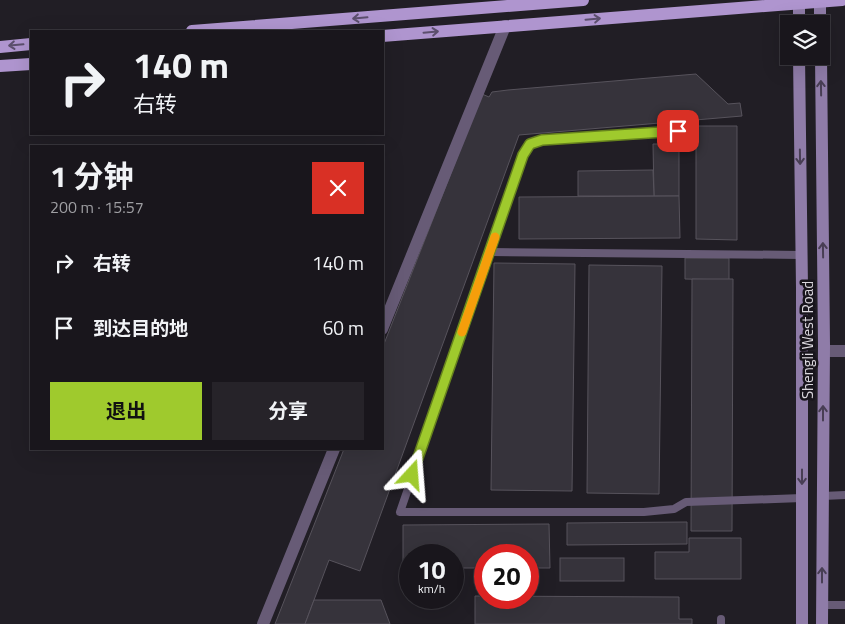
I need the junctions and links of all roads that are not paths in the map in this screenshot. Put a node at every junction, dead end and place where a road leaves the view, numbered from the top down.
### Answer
1 (583, 0) edge
2 (842, 0) edge
3 (820, 1) edge
4 (799, 2) edge
5 (799, 15) edge
6 (820, 15) edge
7 (505, 26) junction
8 (205, 30) edge
9 (384, 36) edge
10 (30, 44) edge
11 (0, 47) edge
12 (30, 64) edge
13 (799, 65) edge
14 (821, 65) edge
15 (0, 66) edge
16 (678, 131) dead end
17 (490, 252) junction
18 (801, 255) junction
19 (384, 324) edge
20 (824, 351) junction
21 (845, 351) edge
22 (334, 450) edge
23 (823, 496) junction
24 (845, 496) edge
25 (802, 498) junction
26 (822, 605) junction
27 (845, 605) edge
28 (263, 624) edge
29 (802, 624) edge
30 (822, 624) edge

1 -> 8 main road
2 - 3 main road
3 - 4 main road
3 - 6 main road
4 - 5 main road
7 -> 4 main road
9 -> 7 main road
7 - 19 street
10 -> 11 main road
12 - 15 main road
13 -> 18 main road, Shengli West Road
20 -> 14 main road, Shengli West Road
16 - 17 lane
17 - 18 lane
17 - 25 lane
18 -> 25 main road, Shengli West Road
20 - 21 street
23 -> 20 main road, Shengli West Road
22 - 28 street
23 - 24 lane
26 -> 23 main road, Shengli West Road
25 - 29 main road, Shengli West Road
26 - 27 lane
26 - 30 main road, Shengli West Road

